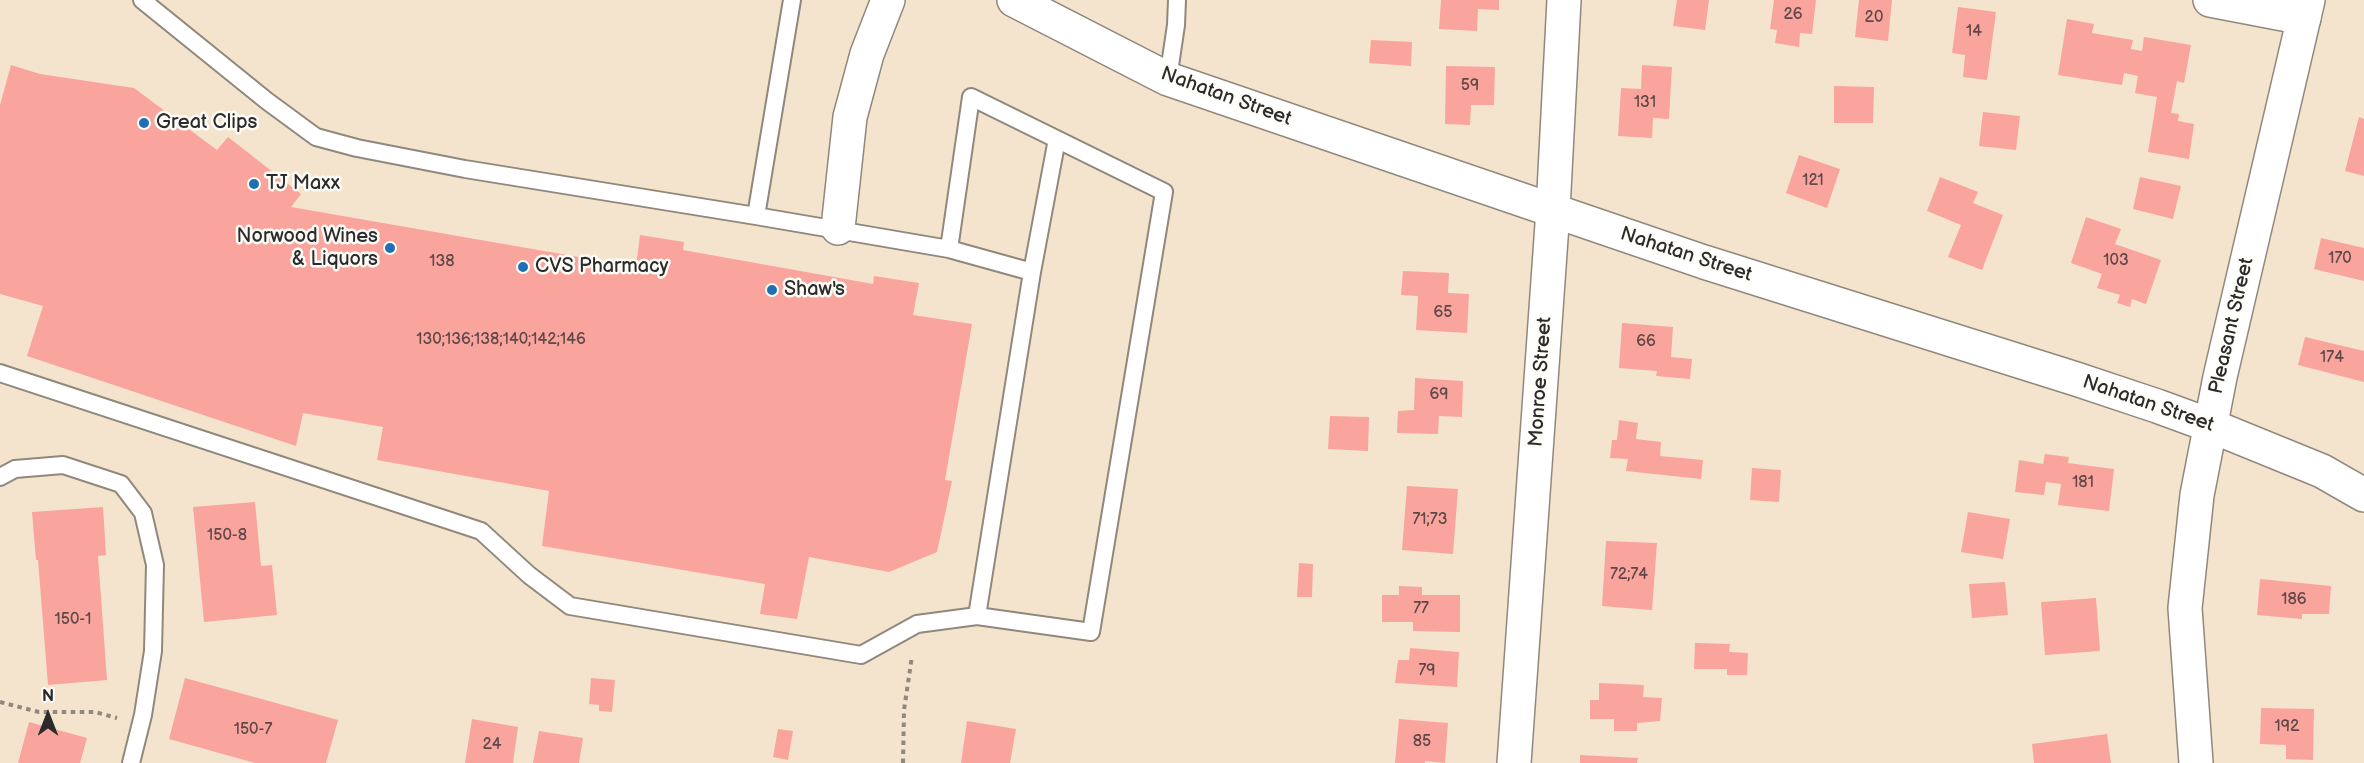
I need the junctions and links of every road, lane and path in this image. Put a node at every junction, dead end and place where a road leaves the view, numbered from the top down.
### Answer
1 (142, 0) edge
2 (792, 0) edge
3 (888, 0) edge
4 (1014, 0) edge
5 (1177, 0) edge
6 (1564, 0) edge
7 (2210, 0) edge
8 (2306, 9) edge
9 (1168, 79) junction
10 (1057, 140) junction
11 (1553, 210) junction
12 (756, 216) junction
13 (838, 228) junction
14 (950, 249) junction
15 (1032, 272) junction
16 (0, 373) edge
17 (2210, 425) junction
18 (0, 477) edge
19 (2364, 495) edge
20 (977, 616) junction
21 (917, 624) junction
22 (0, 702) edge
23 (140, 724) junction
24 (131, 763) edge
25 (903, 763) edge
26 (1514, 763) edge
27 (2196, 763) edge

1 - 12 lane
2 - 12 lane
3 - 13 street
4 - 9 street, Nahatan Street
5 - 9 lane
6 - 11 street, Monroe Street
7 - 8 street
8 - 17 street, Pleasant Street
9 - 11 street, Nahatan Street
10 - 14 lane
10 - 15 lane
10 - 20 lane
11 - 17 street, Nahatan Street
11 - 26 street, Monroe Street
12 - 13 lane
13 - 14 lane
14 - 15 lane
15 - 20 lane
16 - 21 lane
17 - 19 street, Nahatan Street
17 - 27 street, Pleasant Street
18 - 23 lane
20 - 21 lane
21 - 25 path
22 - 23 path
23 - 24 lane

